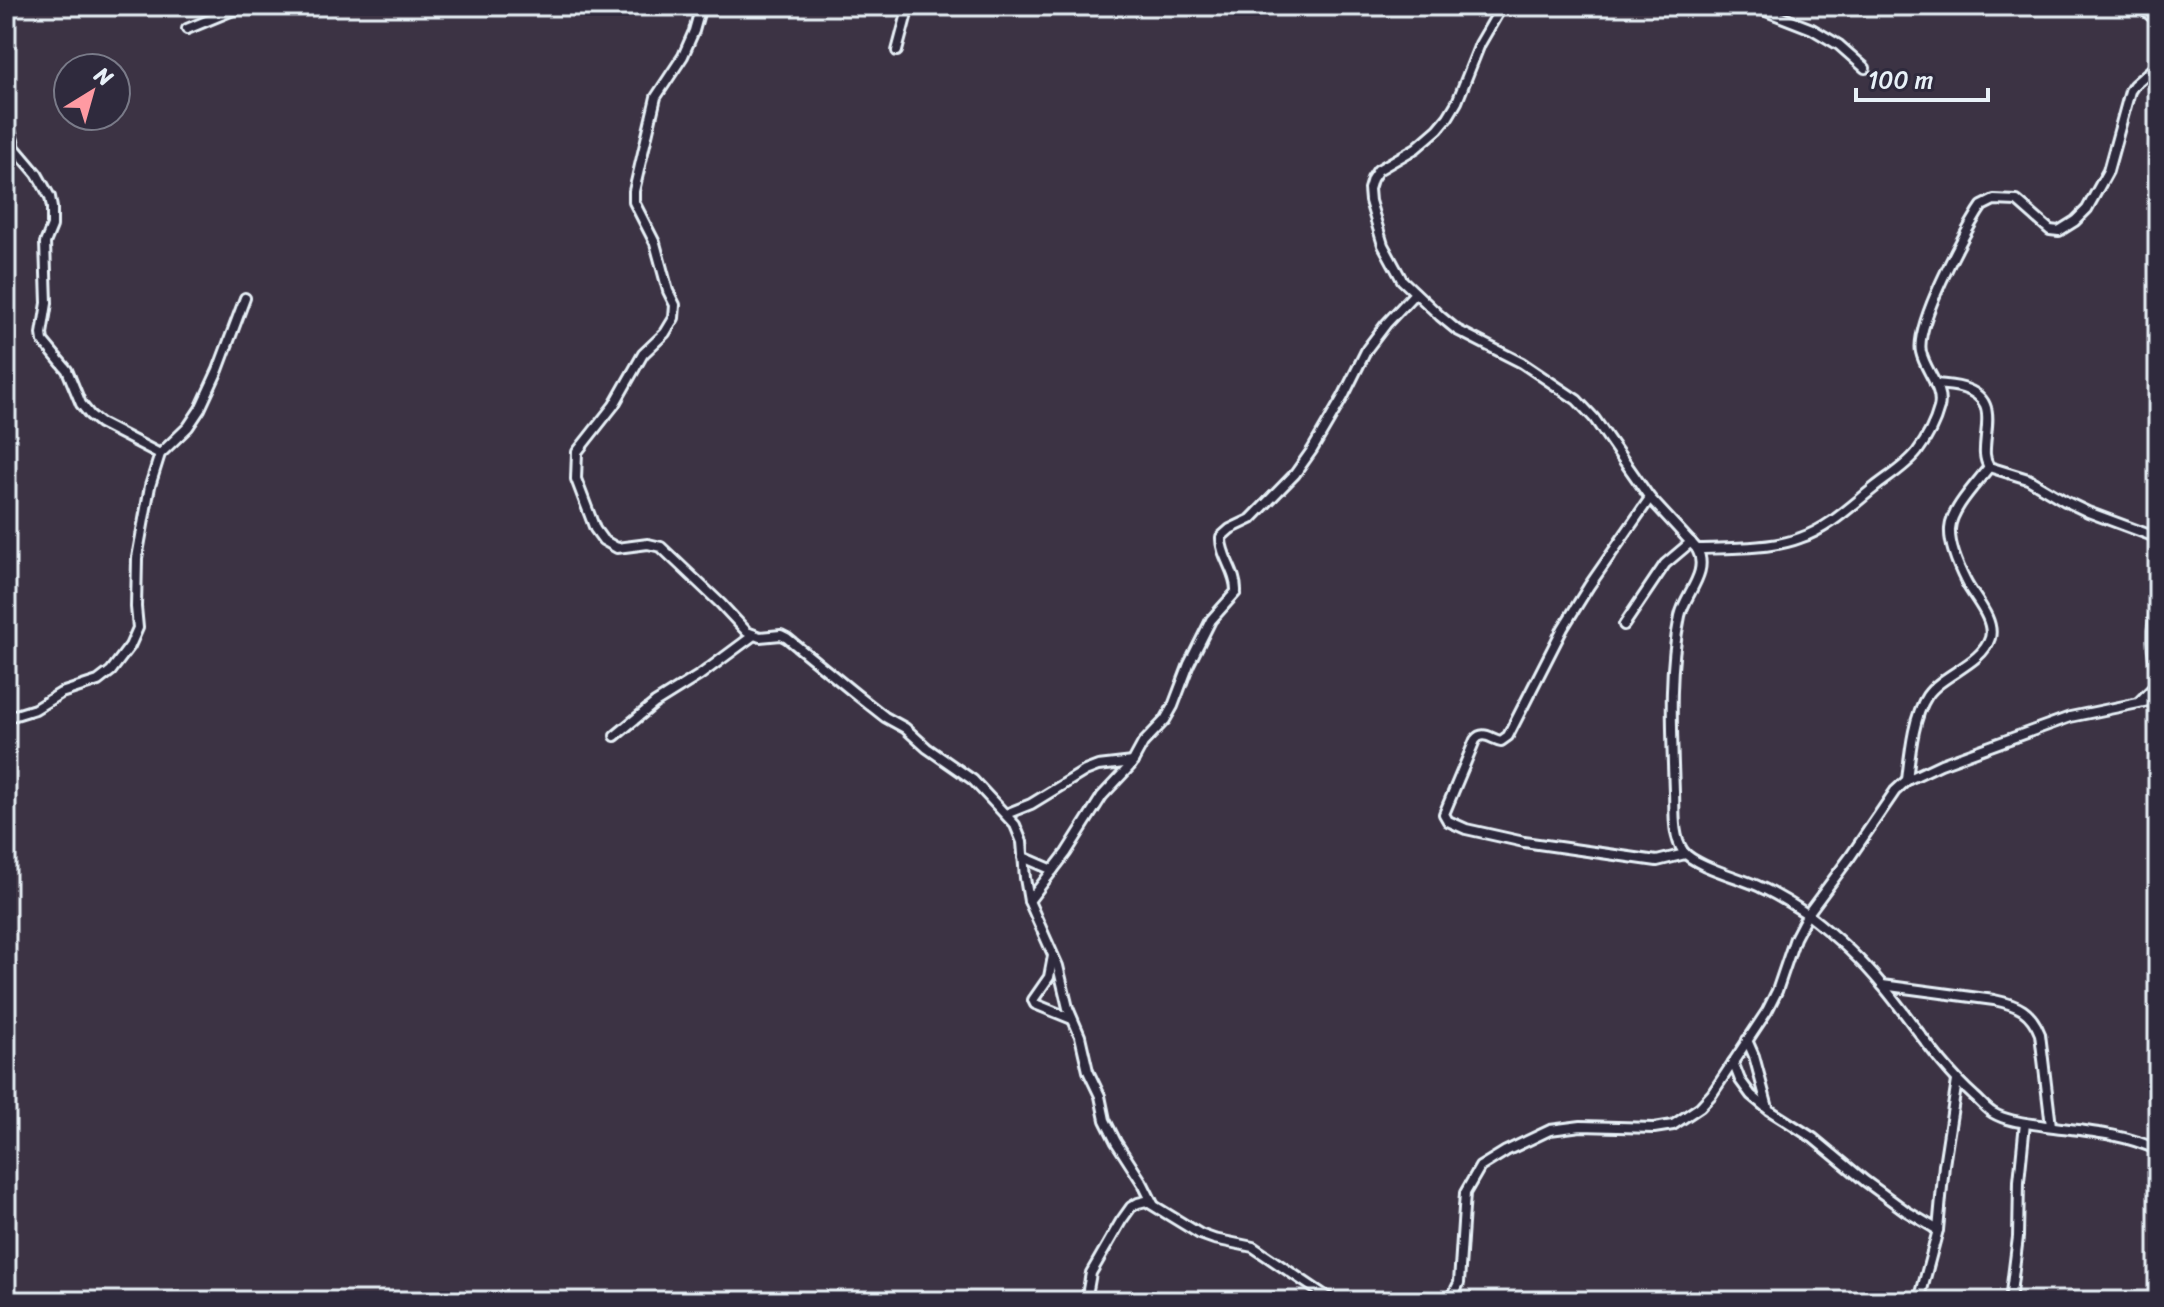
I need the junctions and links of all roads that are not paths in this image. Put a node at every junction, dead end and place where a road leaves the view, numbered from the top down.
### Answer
1 (243, 6) edge
2 (701, 6) edge
3 (909, 6) edge
4 (1502, 6) edge
5 (1753, 6) edge
6 (2138, 6) edge
7 (2158, 21) edge
8 (187, 29) dead end
9 (897, 51) dead end
10 (2158, 64) edge
11 (1865, 68) dead end
12 (6, 116) edge
13 (1415, 293) junction
14 (245, 298) dead end
15 (1935, 384) junction
16 (160, 454) junction
17 (1989, 467) junction
18 (1650, 498) junction
19 (2158, 538) edge
20 (1694, 545) junction
21 (2158, 600) edge
22 (1624, 625) dead end
23 (754, 635) junction
24 (2158, 682) edge
25 (2158, 699) edge
26 (2139, 702) junction
27 (6, 718) edge
28 (615, 736) dead end
29 (1133, 762) junction
30 (1907, 780) junction
31 (1006, 814) junction
32 (1685, 854) junction
33 (1023, 857) junction
34 (1053, 870) junction
35 (1029, 901) junction
36 (1807, 915) junction
37 (1053, 955) junction
38 (1882, 985) junction
39 (1072, 1019) junction
40 (1747, 1040) junction
41 (1733, 1062) junction
42 (1957, 1081) junction
43 (1769, 1110) junction
44 (2025, 1123) junction
45 (2051, 1126) junction
46 (2158, 1150) edge
47 (1144, 1186) junction
48 (1136, 1204) junction
49 (1153, 1204) junction
50 (1938, 1230) junction
51 (1319, 1298) edge
52 (1086, 1301) edge
53 (1333, 1301) edge
54 (1450, 1301) edge
55 (1919, 1301) edge
56 (2010, 1301) edge

1 - 8 street
2 - 23 street
3 - 9 street
4 - 13 street
5 - 11 street
6 - 7 street
10 - 15 street
12 - 16 street
13 - 18 street
13 - 29 street
14 - 16 street
15 - 17 street
15 - 20 street
16 - 27 street
17 - 19 street
17 - 30 street
18 - 20 street
18 - 32 street
20 - 22 street
20 - 32 street
21 - 24 street
23 - 28 street
23 - 31 street
24 - 26 street
25 - 26 street
26 - 30 street
29 - 31 street
29 - 34 street
30 - 36 street
31 - 33 street
32 - 36 street
33 - 34 street
33 - 35 street
34 - 35 street
35 - 37 street
36 - 38 street
36 - 40 street
37 - 39 street
37 - 39 street
38 - 42 street
38 - 45 street
39 - 47 street
40 - 41 street
40 - 43 street
41 - 43 street
41 - 54 street
42 - 44 street
42 - 50 street
43 - 50 street
44 - 45 street
44 - 56 street
45 - 46 street
47 - 48 street
47 - 49 street
48 - 49 street
48 - 52 street
49 - 51 street
50 - 55 street
51 - 53 street

